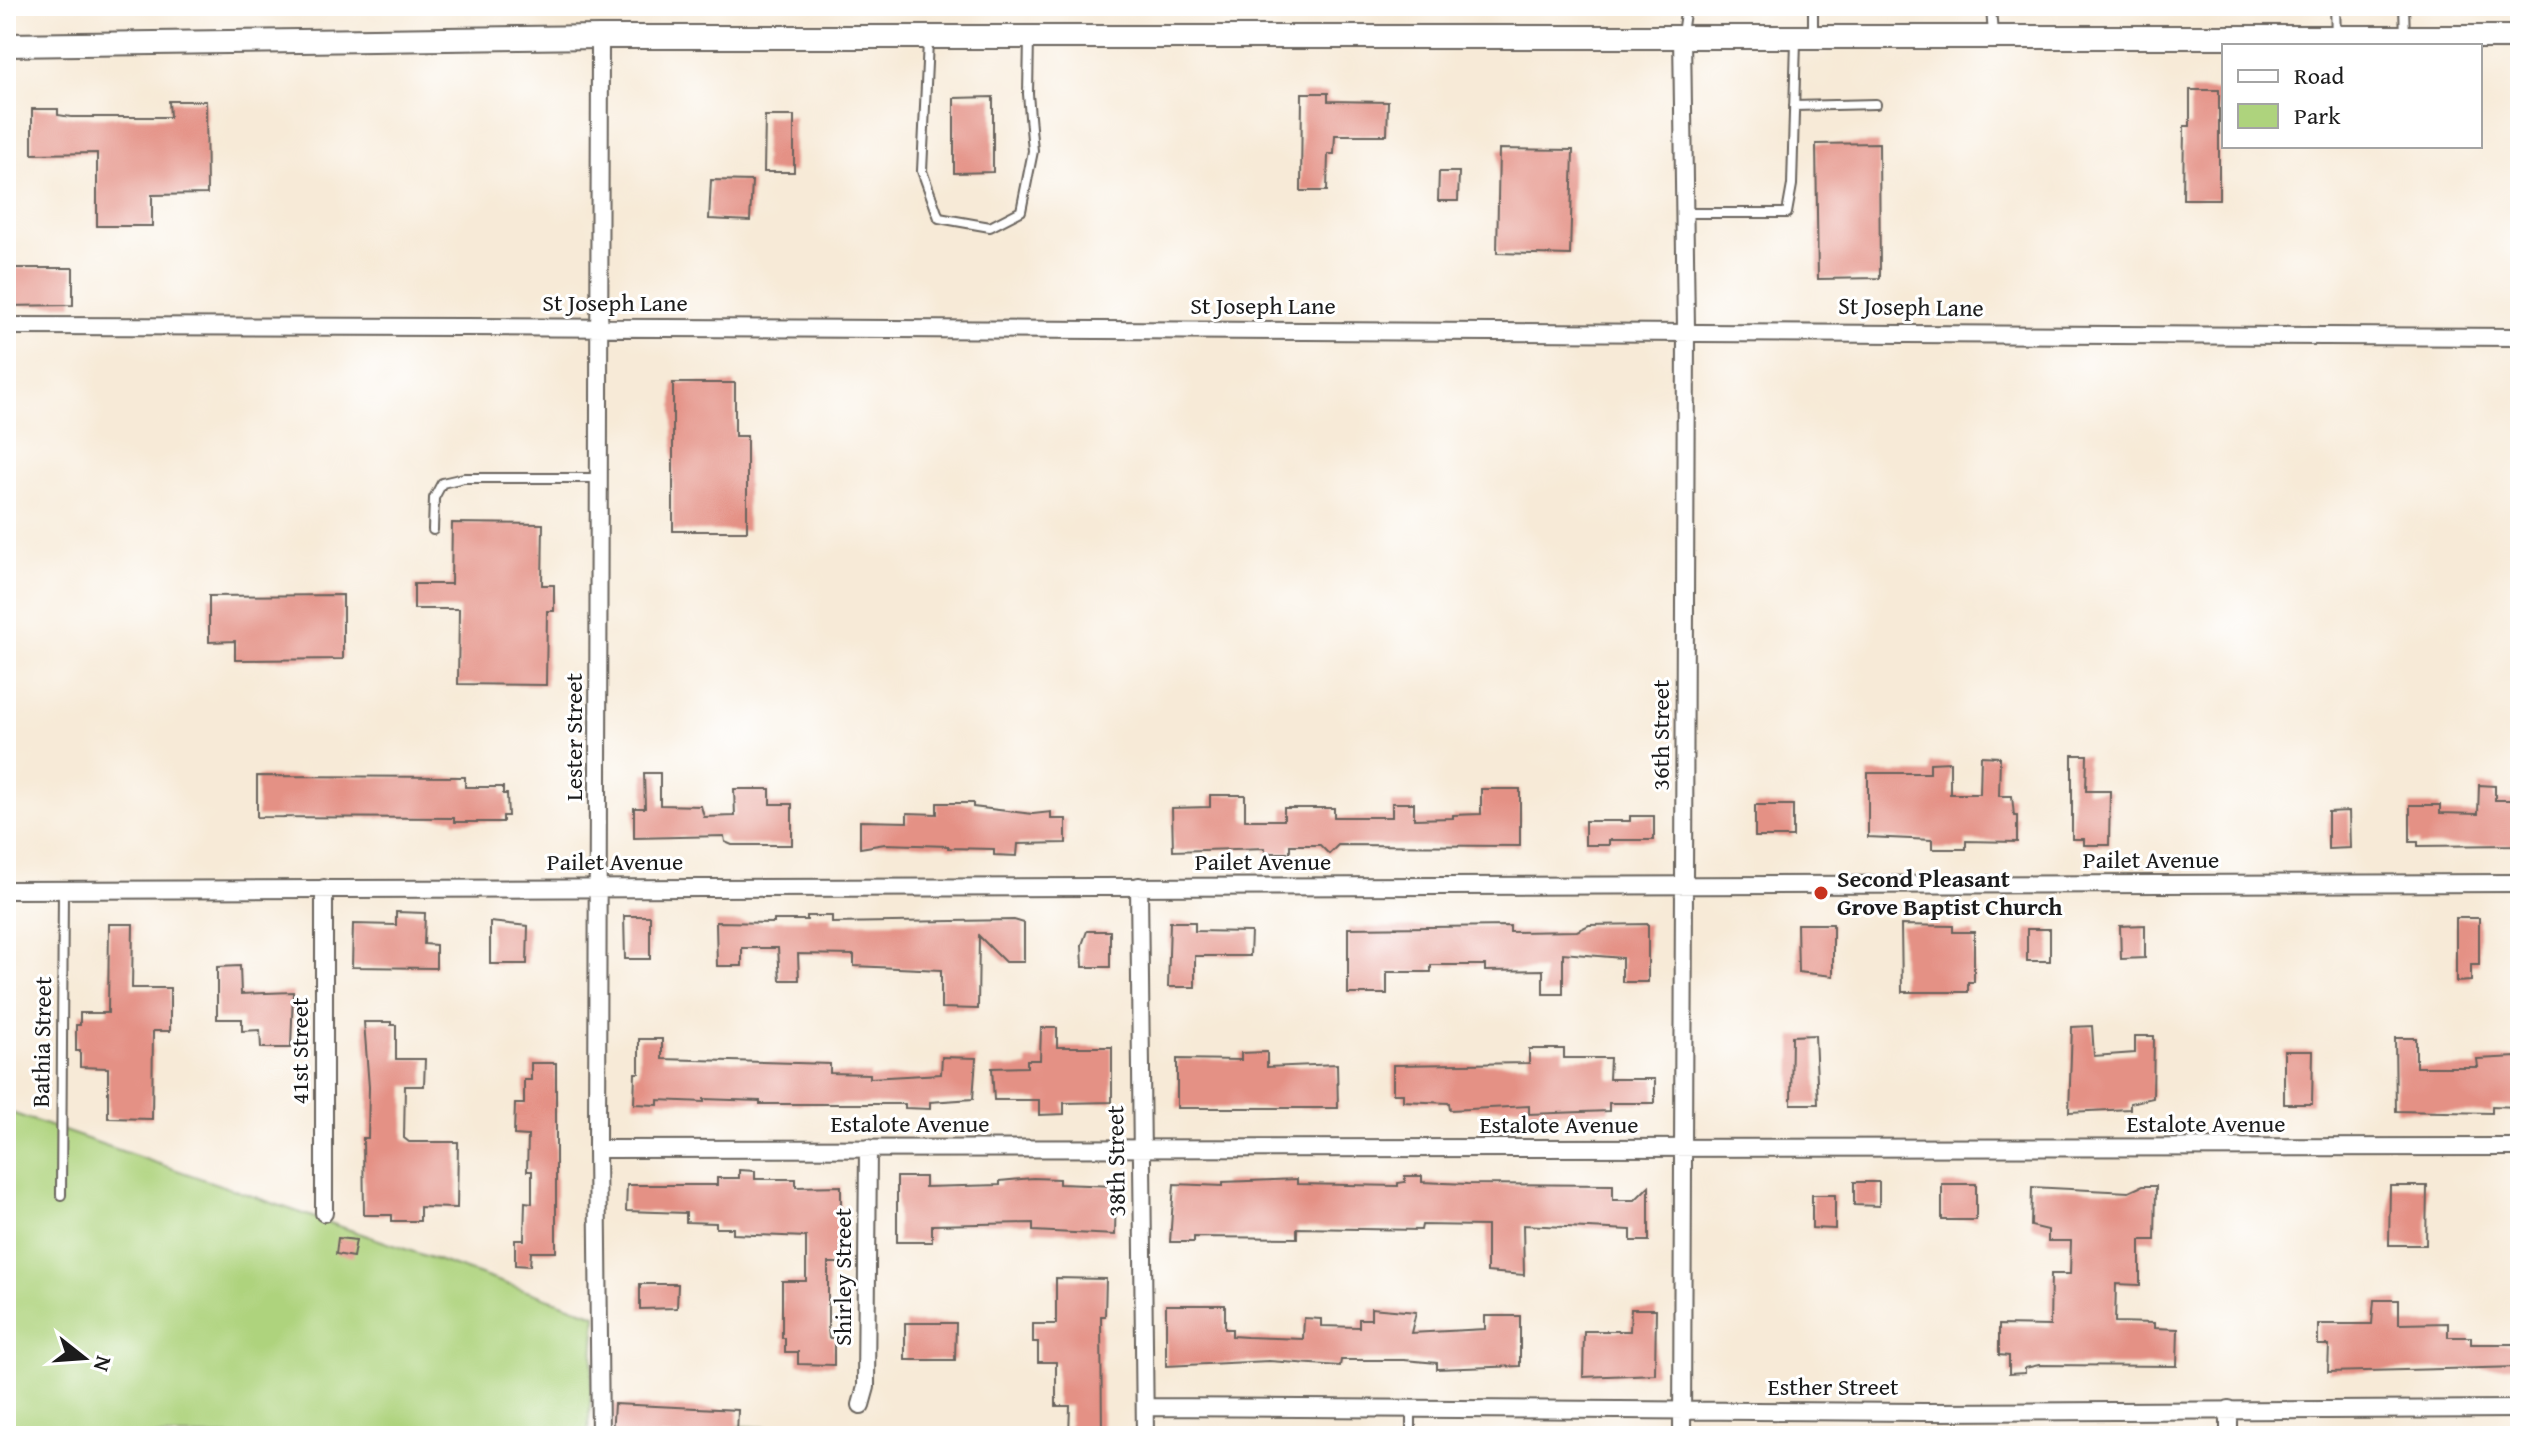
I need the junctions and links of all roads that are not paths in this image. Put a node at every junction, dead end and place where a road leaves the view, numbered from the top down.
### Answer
1 (1686, 6) edge
2 (1813, 6) edge
3 (1991, 6) edge
4 (2335, 6) edge
5 (2404, 6) edge
6 (1682, 35) junction
7 (1805, 35) junction
8 (928, 36) junction
9 (1029, 36) junction
10 (1993, 36) junction
11 (600, 37) junction
12 (2520, 37) edge
13 (2336, 38) junction
14 (2405, 38) junction
15 (6, 45) edge
16 (1876, 104) dead end
17 (1794, 106) junction
18 (1685, 213) junction
19 (6, 326) edge
20 (599, 327) junction
21 (1686, 328) junction
22 (2520, 337) edge
23 (599, 478) junction
24 (433, 530) dead end
25 (2520, 883) edge
26 (598, 886) junction
27 (1139, 886) junction
28 (1684, 886) junction
29 (324, 888) junction
30 (63, 889) junction
31 (6, 890) edge
32 (1140, 1147) junction
33 (2520, 1147) edge
34 (868, 1148) junction
35 (597, 1149) junction
36 (1686, 1149) junction
37 (61, 1195) dead end
38 (324, 1213) dead end
39 (861, 1405) dead end
40 (1145, 1407) junction
41 (1411, 1409) junction
42 (2229, 1409) junction
43 (2520, 1409) edge
44 (1682, 1410) junction
45 (600, 1436) edge
46 (1145, 1436) edge
47 (1411, 1436) edge
48 (1682, 1436) edge
49 (2229, 1436) edge

1 - 6 lane
2 - 7 lane
3 - 10 lane
4 - 13 lane
5 - 14 lane
6 - 7 main road
6 - 9 main road
6 - 18 street, 36th Street
7 - 10 main road
7 - 17 lane
8 - 9 main road
8 - 9 lane
8 - 11 main road
10 - 13 main road
11 - 15 main road
11 - 20 street, Lester Street
12 - 14 main road
13 - 14 main road
16 - 17 lane
17 - 18 lane
18 - 21 street, 36th Street
19 - 20 street, St Joseph Lane
20 - 21 street, St Joseph Lane
20 - 23 street, Lester Street
21 - 22 street, St Joseph Lane
21 - 28 street, 36th Street
23 - 24 lane
23 - 26 street, Lester Street
25 - 28 street, Pailet Avenue
26 - 27 street, Pailet Avenue
26 - 29 street, Pailet Avenue
26 - 35 street, Lester Street
27 - 28 street, Pailet Avenue
27 - 32 street, 38th Street
28 - 36 street, 36th Street
29 - 30 street, Pailet Avenue
29 - 38 street, 41st Street
30 - 31 street, Pailet Avenue
30 - 37 lane, Bathia Street
32 - 34 street, Estalote Avenue
32 - 36 street, Estalote Avenue
32 - 40 street, 38th Street
33 - 36 street, Estalote Avenue
34 - 35 street, Estalote Avenue
34 - 39 street, Shirley Street
35 - 45 street, Lester Street
36 - 44 street, 36th Street
40 - 41 street, Esther Street
40 - 46 street, 38th Street
41 - 44 street, Esther Street
41 - 47 lane
42 - 43 street, Esther Street
42 - 44 street, Esther Street
42 - 49 street
44 - 48 street, 36th Street

